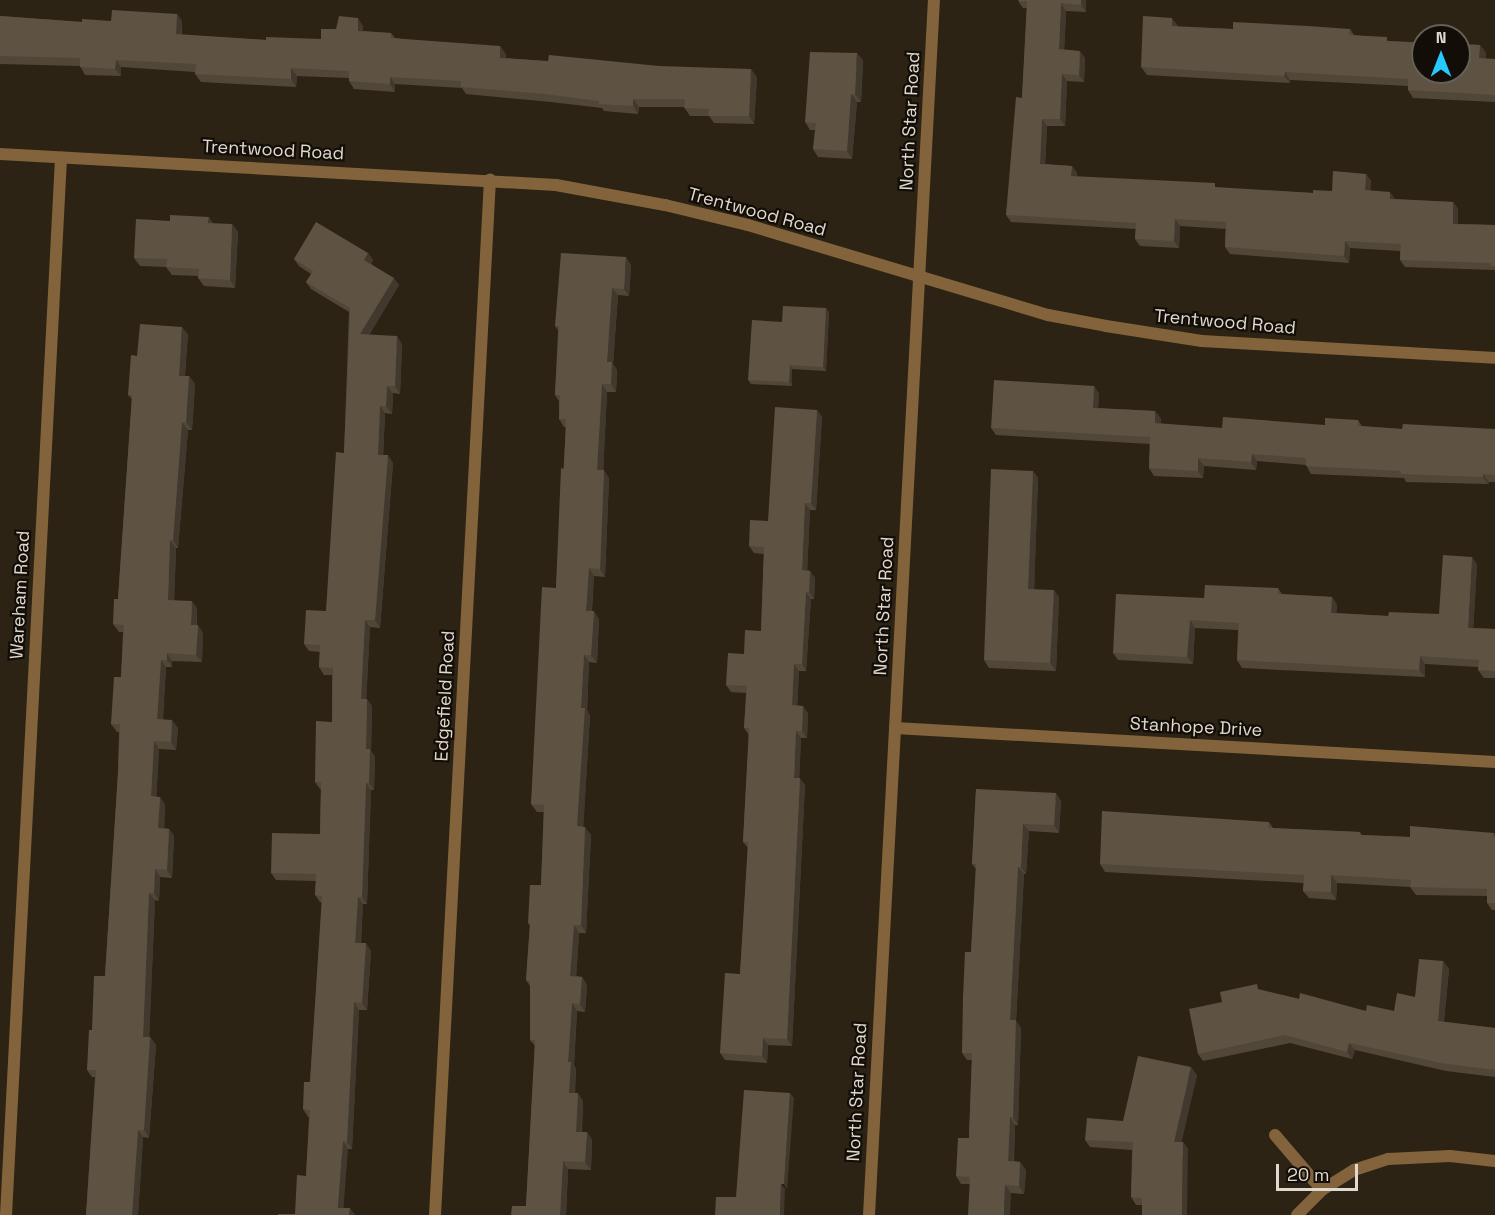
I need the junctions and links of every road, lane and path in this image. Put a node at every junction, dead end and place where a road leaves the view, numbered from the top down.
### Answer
1 (934, 0) edge
2 (0, 154) edge
3 (61, 157) junction
4 (490, 179) junction
5 (920, 276) junction
6 (1495, 358) edge
7 (895, 728) junction
8 (1495, 762) edge
9 (1275, 1135) dead end
10 (1495, 1161) edge
11 (1322, 1190) junction
12 (6, 1215) edge
13 (435, 1215) edge
14 (869, 1215) edge
15 (1297, 1215) edge

1 - 5 street, North Star Road
2 - 3 street, Trentwood Road
3 - 4 street, Trentwood Road
3 - 12 street, Wareham Road
4 - 5 street, Trentwood Road
4 - 13 street, Edgefield Road
5 - 6 street, Trentwood Road
5 - 7 street, North Star Road
7 - 8 street, Stanhope Drive
7 - 14 street, North Star Road
9 - 11 street
10 - 11 street
11 - 15 street

